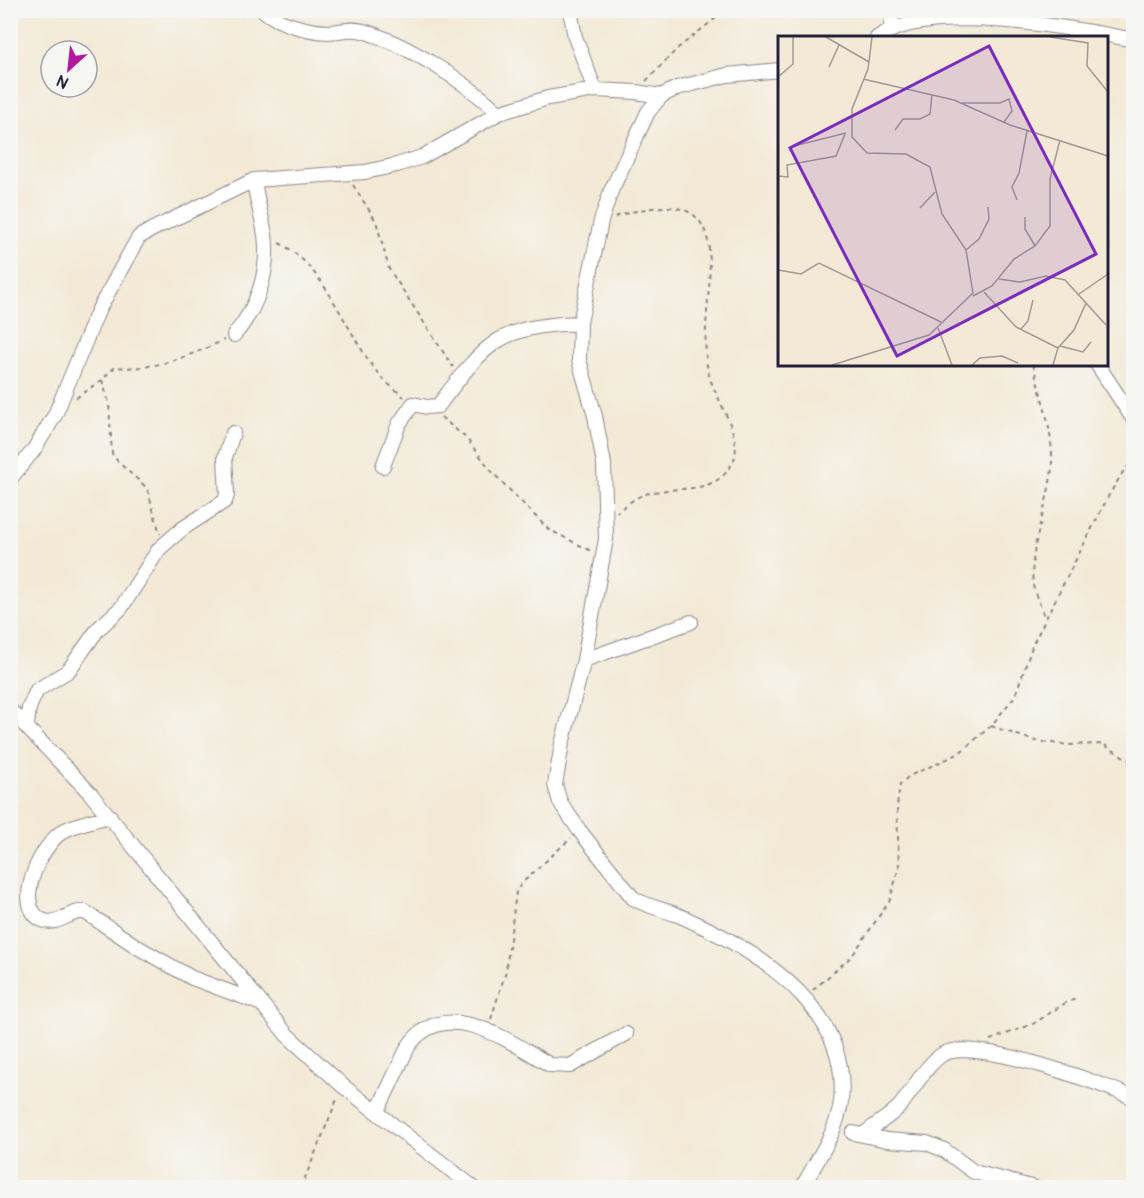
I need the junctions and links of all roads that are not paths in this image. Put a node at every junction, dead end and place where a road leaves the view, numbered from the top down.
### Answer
1 (263, 10) edge
2 (570, 10) edge
3 (892, 10) edge
4 (891, 28) junction
5 (880, 36) edge
6 (1134, 40) edge
7 (778, 70) edge
8 (595, 90) junction
9 (661, 96) junction
10 (499, 113) junction
11 (254, 180) junction
12 (580, 323) junction
13 (234, 336) road end
14 (1098, 366) edge
15 (1134, 420) edge
16 (232, 434) dead end
17 (383, 466) dead end
18 (10, 479) edge
19 (691, 622) dead end
20 (584, 660) junction
21 (10, 710) edge
22 (27, 725) junction
23 (110, 816) junction
24 (262, 1004) junction
25 (626, 1034) dead end
26 (1134, 1098) edge
27 (377, 1112) junction
28 (474, 1188) edge
29 (802, 1188) edge
30 (1035, 1188) edge

1 - 10 street
2 - 8 street
3 - 4 street
4 - 5 street
4 - 6 street
7 - 9 street
8 - 9 street
8 - 10 street
9 - 12 street
10 - 11 street
11 - 13 street
11 - 18 street
12 - 17 street
12 - 20 street
14 - 15 street
16 - 22 street
19 - 20 street
20 - 29 street
21 - 22 street
22 - 23 street
23 - 24 street
23 - 24 street
24 - 27 street
25 - 27 street
26 - 30 street
27 - 28 street

